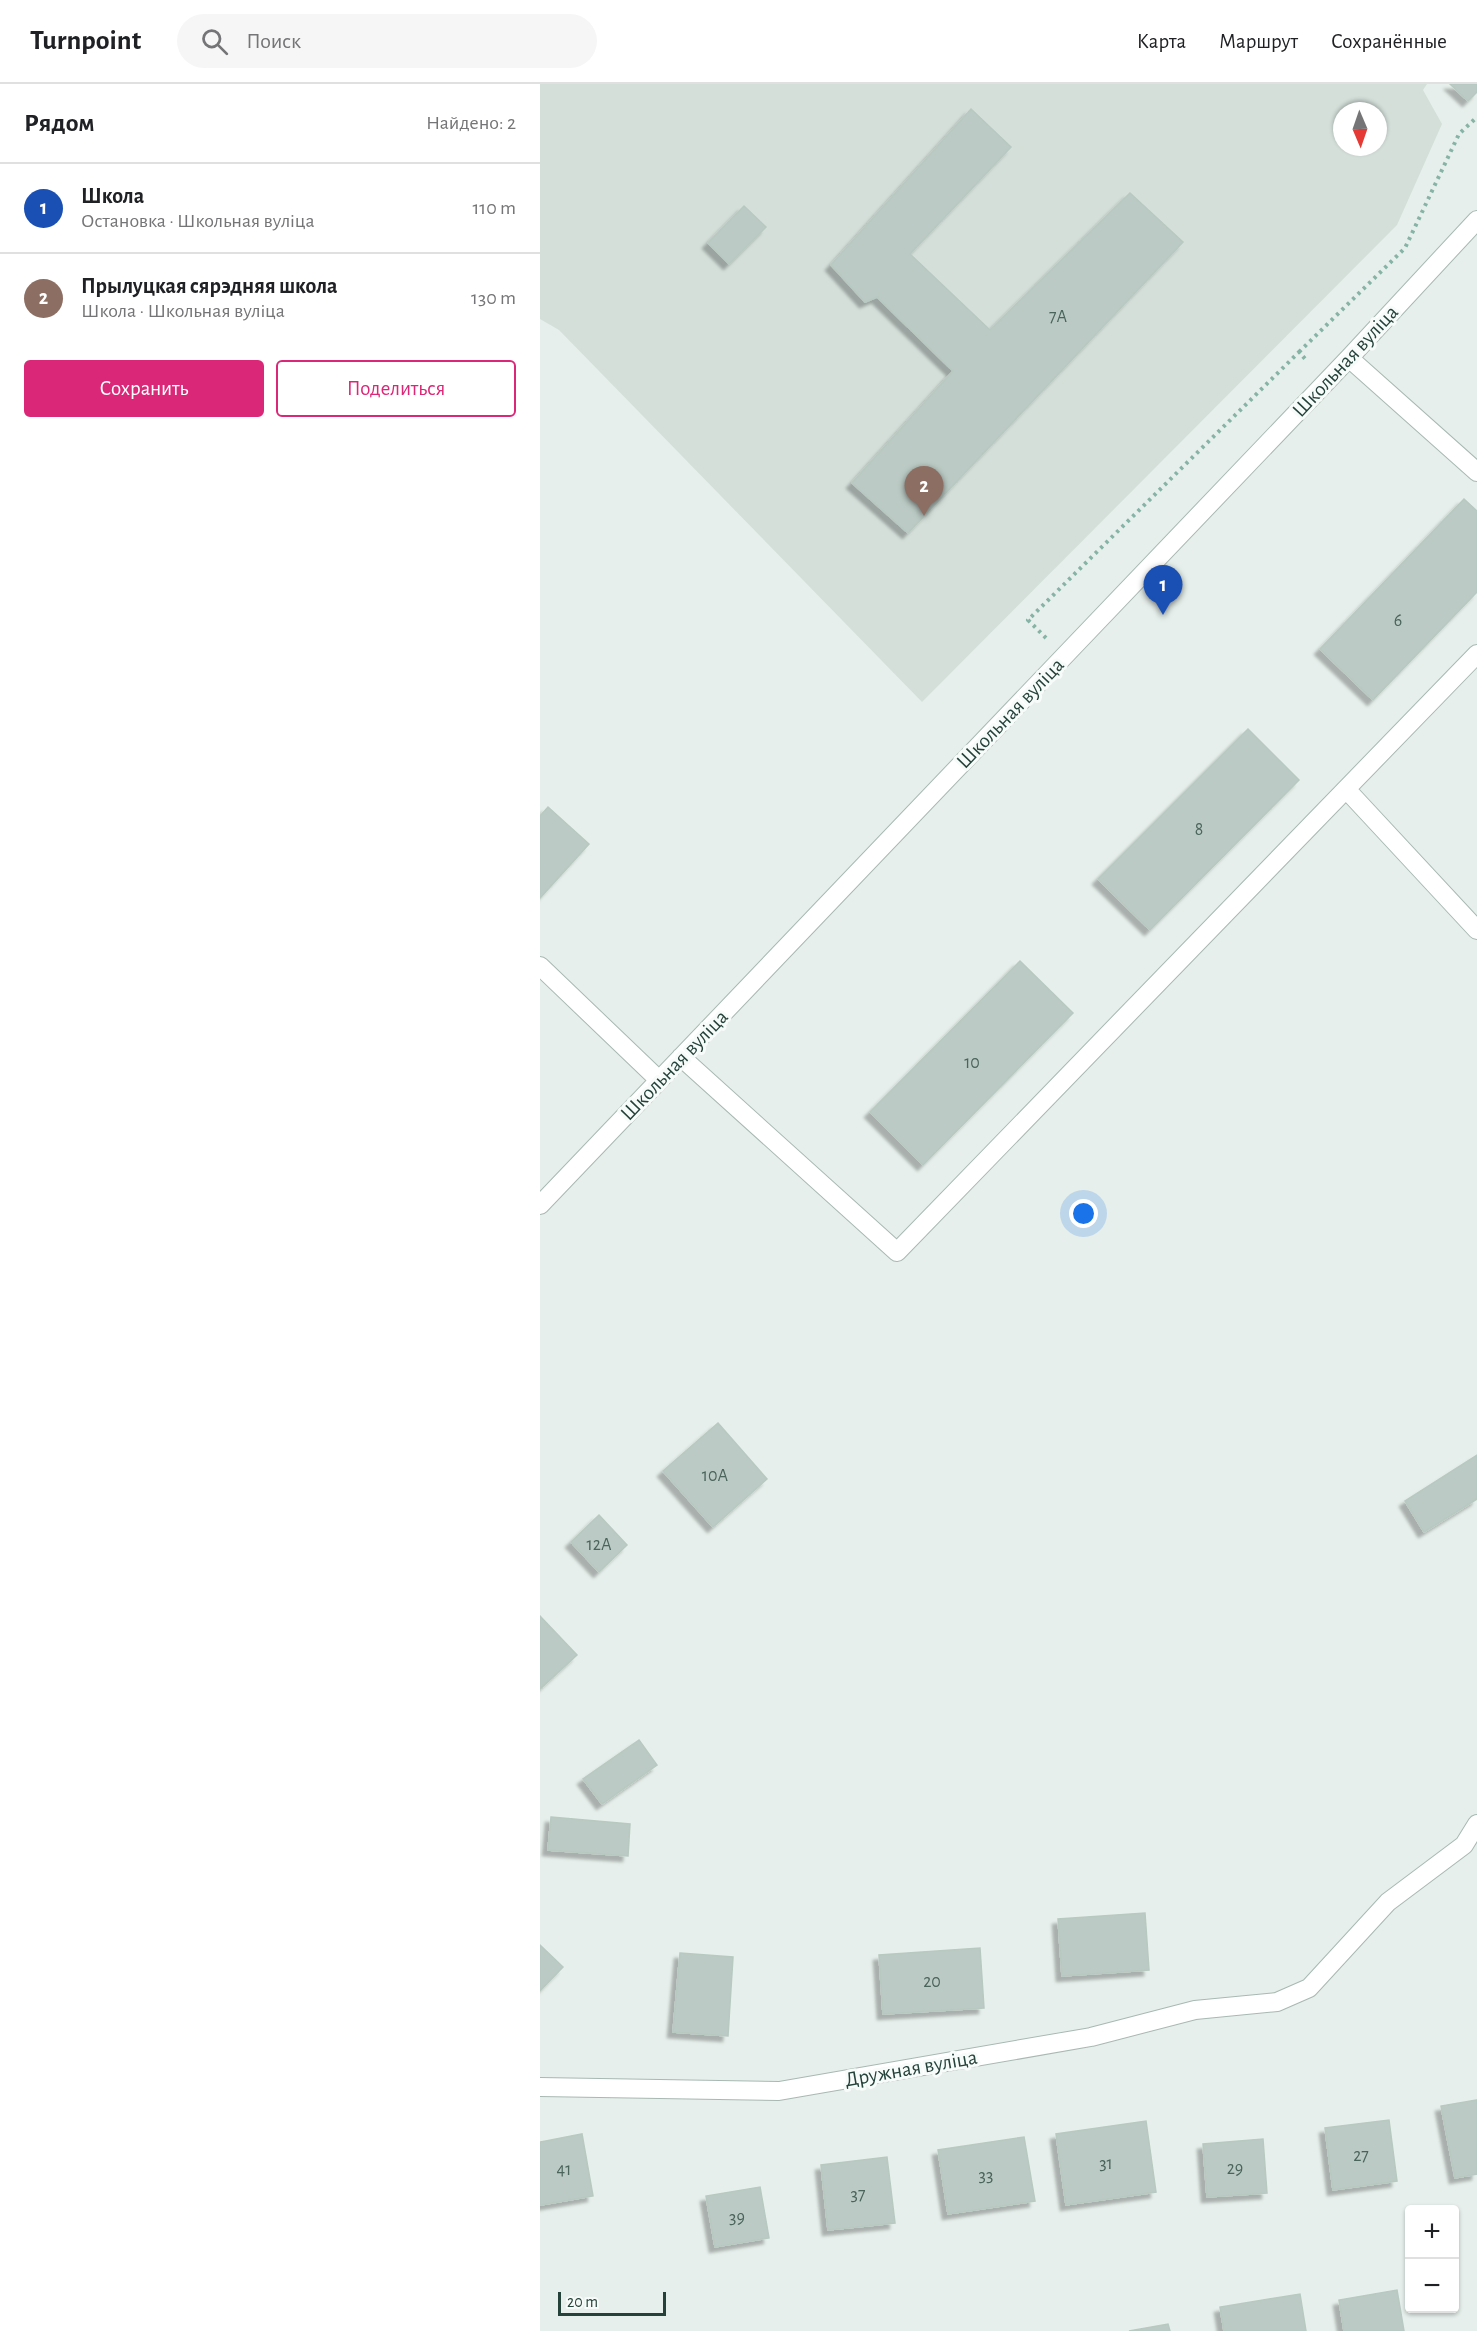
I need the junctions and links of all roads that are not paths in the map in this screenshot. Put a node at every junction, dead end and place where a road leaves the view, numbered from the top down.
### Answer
1 (1477, 220) edge
2 (1349, 358) junction
3 (1477, 472) edge
4 (1477, 654) edge
5 (1346, 789) junction
6 (1477, 930) edge
7 (540, 966) edge
8 (681, 1057) junction
9 (659, 1080) junction
10 (540, 1205) edge
11 (1477, 1824) edge
12 (1471, 1842) edge
13 (540, 2087) edge

1 - 2 street, Школьная вуліца
2 - 3 street
2 - 8 street, Школьная вуліца
4 - 5 street
5 - 6 street
5 - 8 street
7 - 9 street
8 - 9 street, Школьная вуліца
9 - 10 street, Школьная вуліца
11 - 12 street
12 - 13 street, Дружная вуліца

